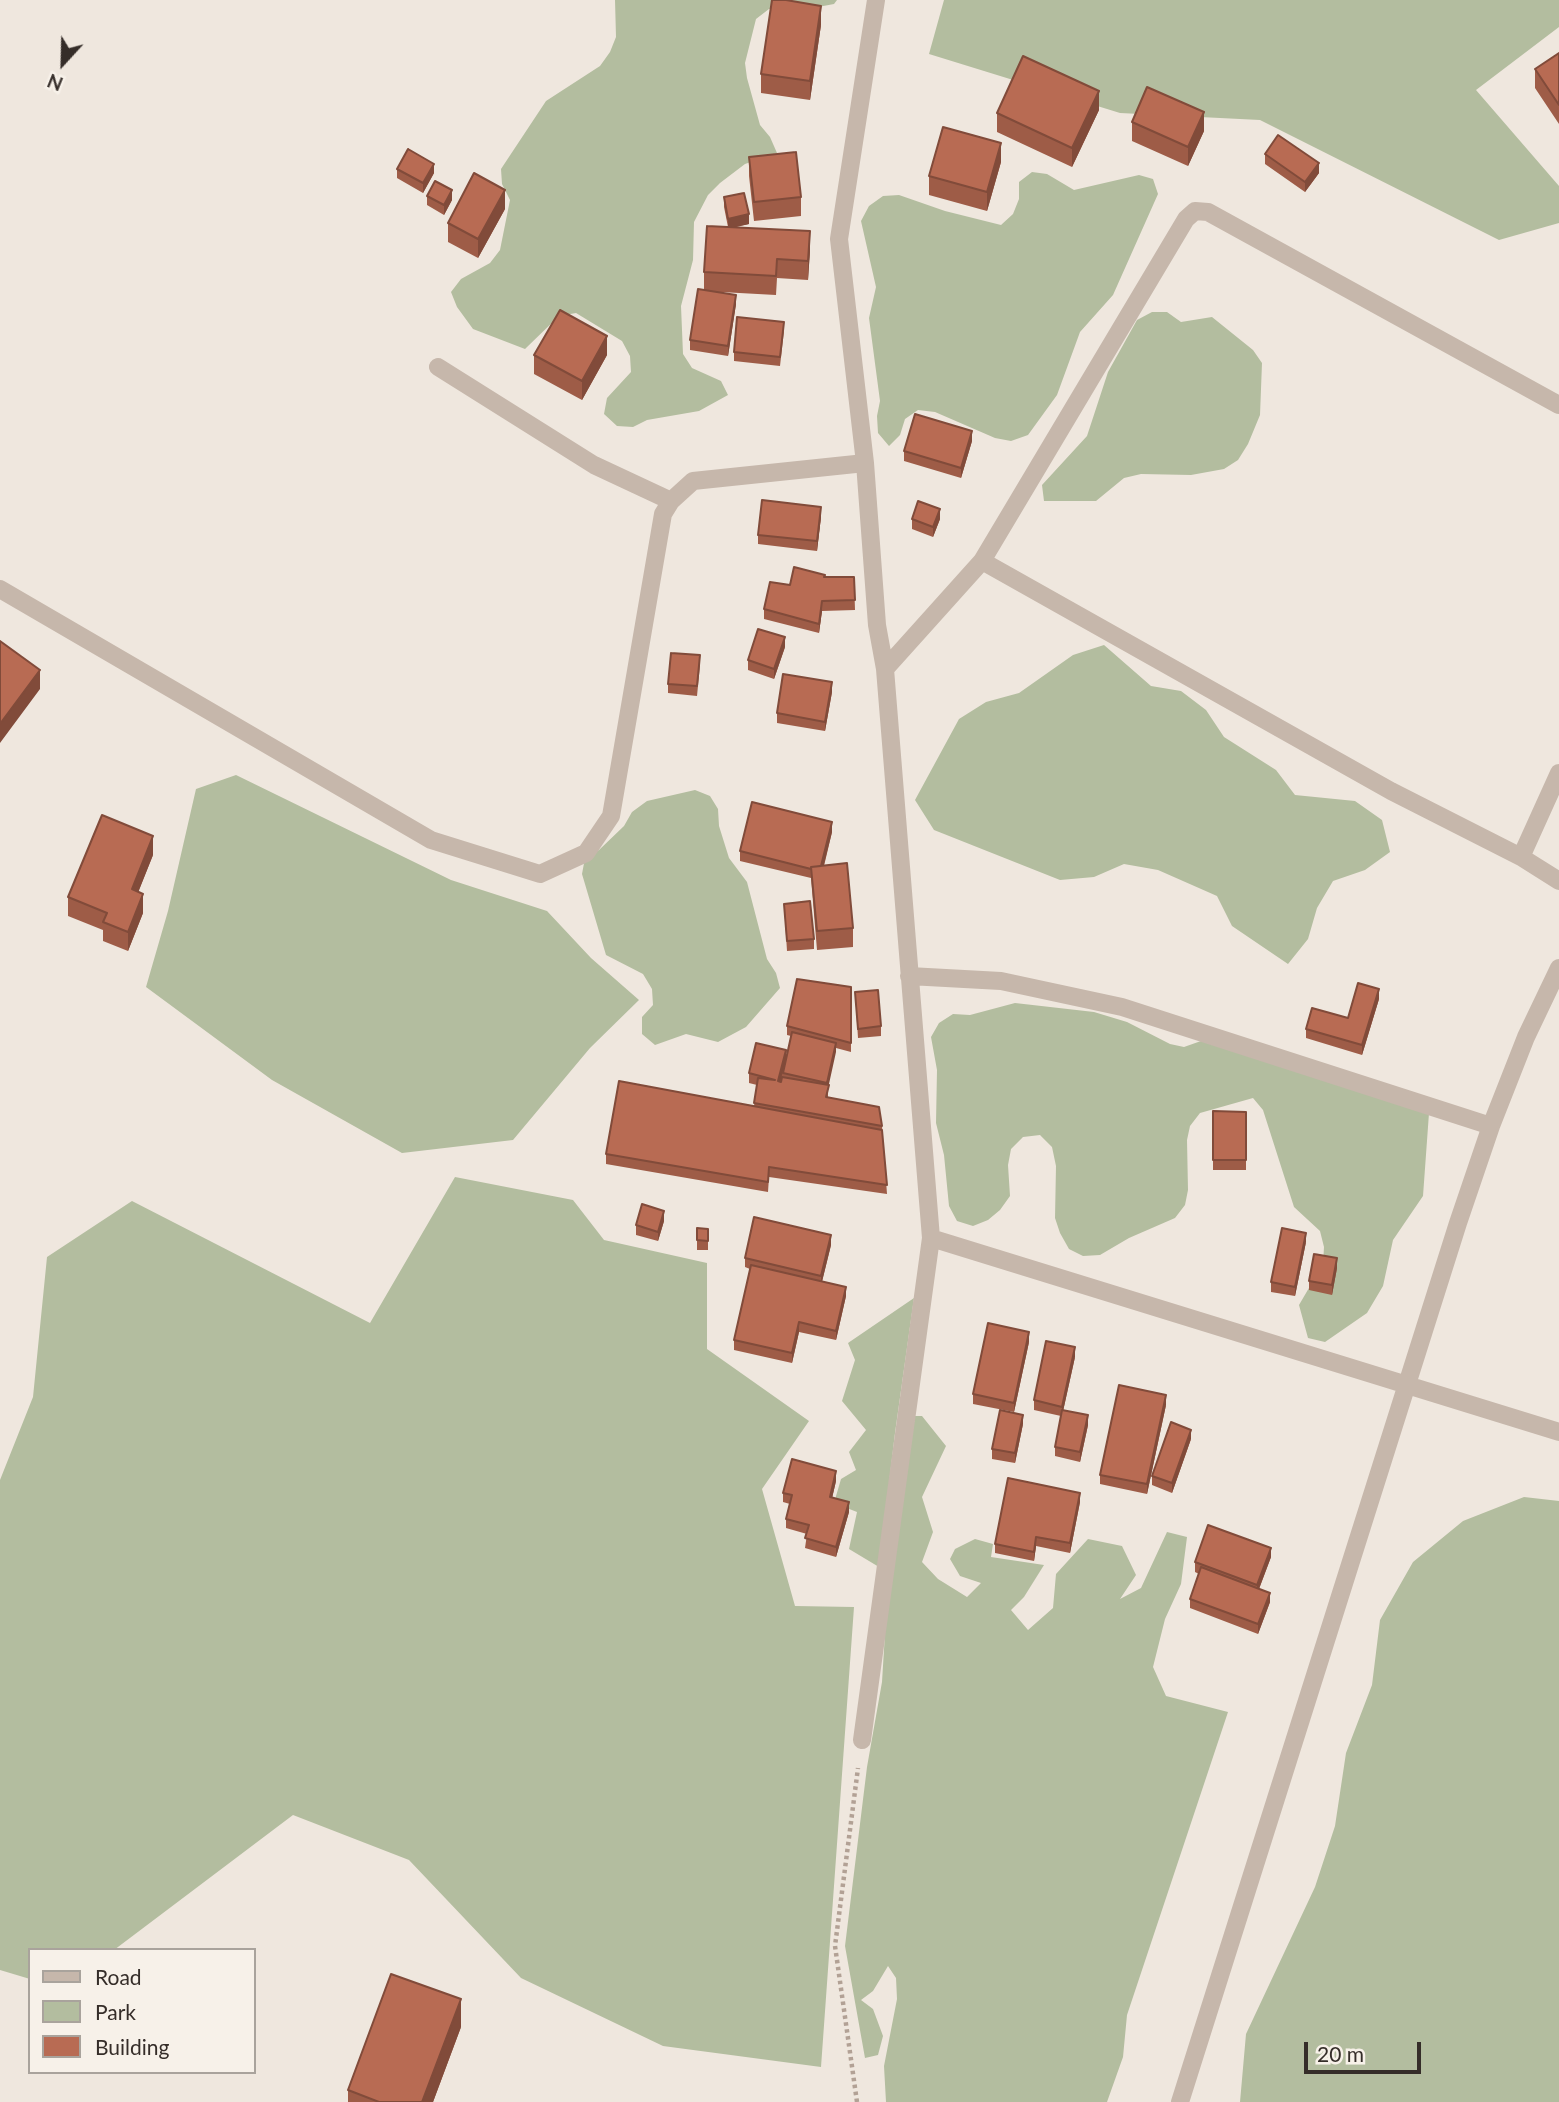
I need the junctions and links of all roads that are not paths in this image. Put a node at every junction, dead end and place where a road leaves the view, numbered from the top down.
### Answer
1 (876, 0) edge
2 (438, 368) dead end
3 (1559, 405) edge
4 (865, 463) junction
5 (671, 501) junction
6 (982, 561) junction
7 (0, 589) edge
8 (885, 669) junction
9 (1559, 773) edge
10 (1521, 857) junction
11 (1559, 881) edge
12 (1559, 968) edge
13 (909, 976) junction
14 (1491, 1126) junction
15 (931, 1238) junction
16 (1409, 1385) junction
17 (1559, 1432) edge
18 (862, 1740) road end
19 (1180, 2102) edge

1 - 4 street
2 - 5 street
3 - 6 street
4 - 5 street
4 - 8 street
5 - 7 street
6 - 8 street
6 - 10 street
8 - 13 street
9 - 10 street
10 - 11 street
12 - 14 street
13 - 14 street
13 - 15 street
14 - 16 street
15 - 16 street
15 - 18 street
16 - 17 street
16 - 19 street

